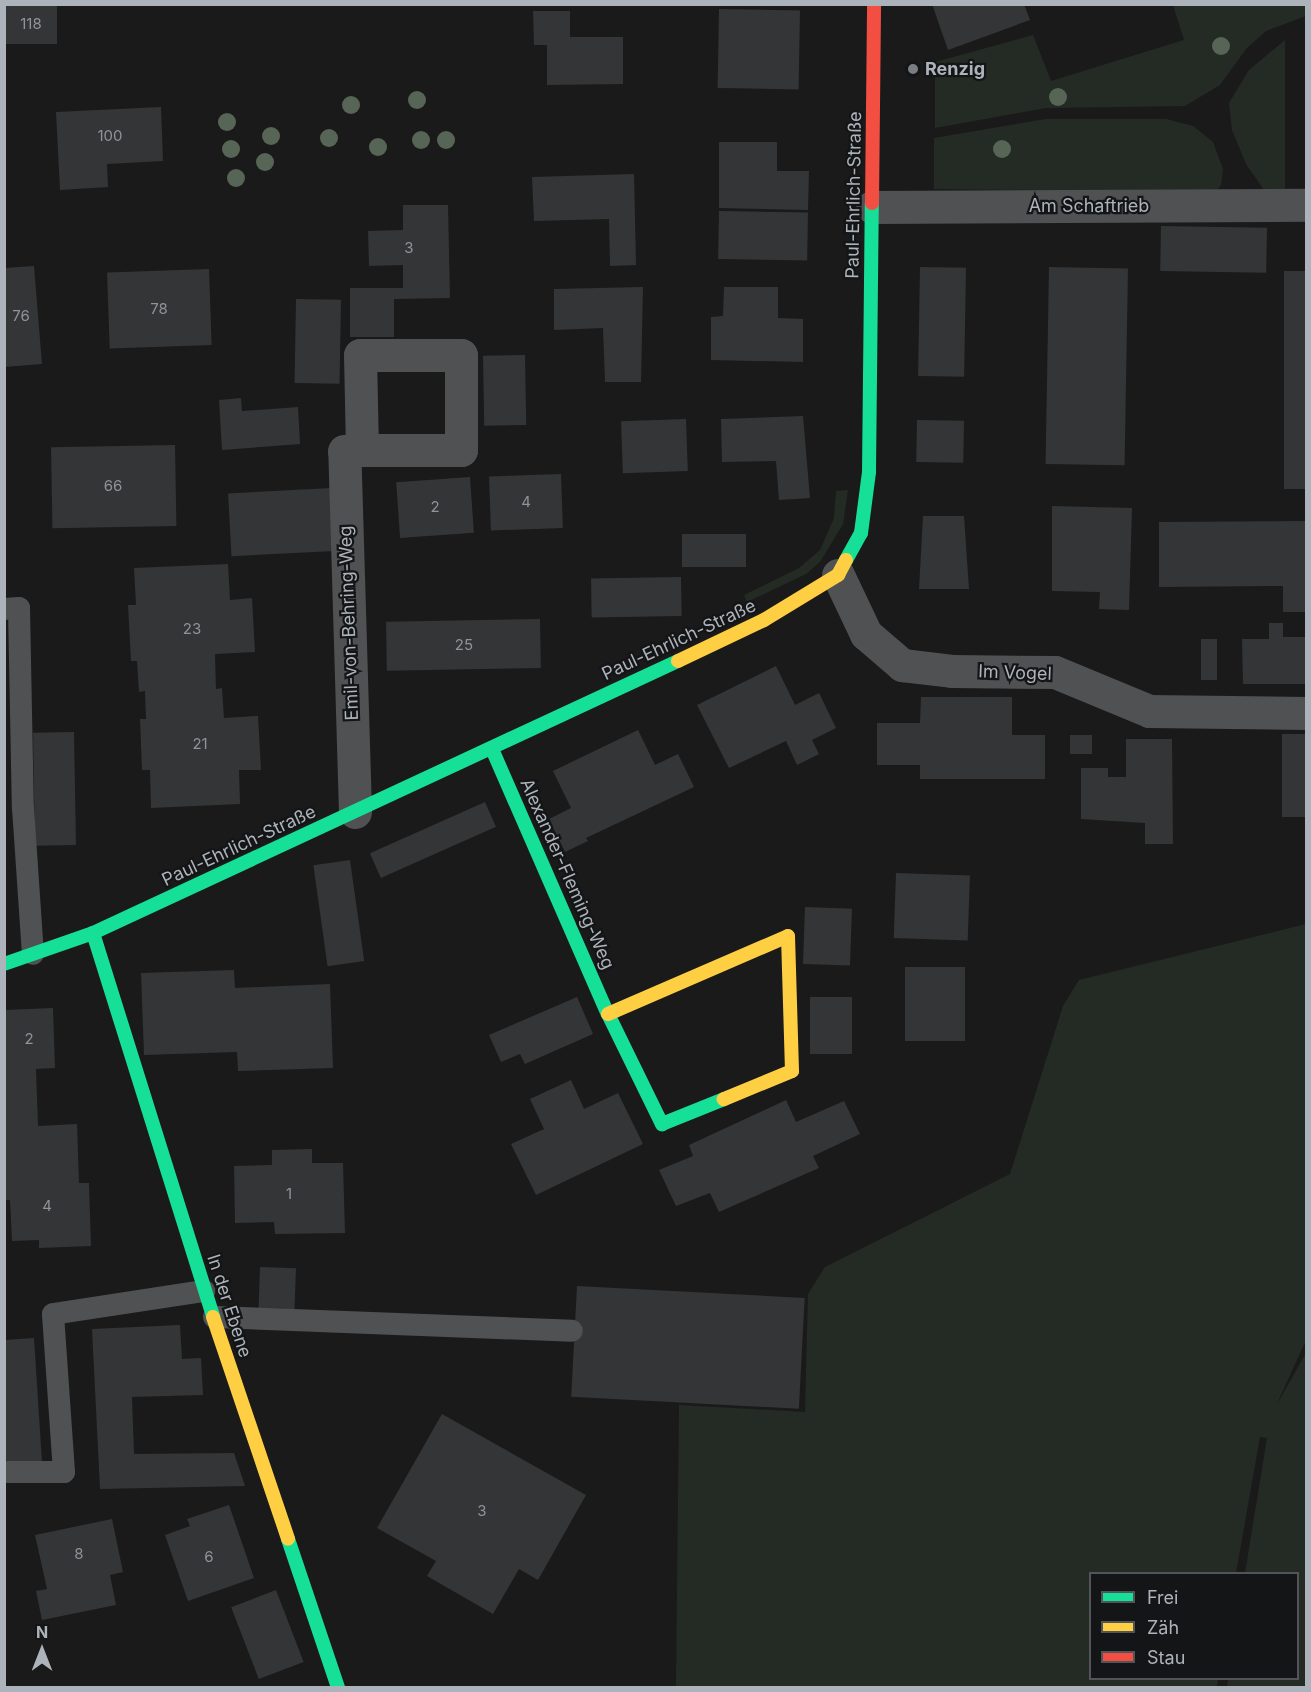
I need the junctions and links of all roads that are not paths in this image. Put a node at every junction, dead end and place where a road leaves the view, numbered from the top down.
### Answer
1 (874, 4) edge
2 (1306, 205) edge
3 (872, 207) junction
4 (362, 450) dead end
5 (838, 575) junction
6 (4, 609) edge
7 (1306, 713) edge
8 (492, 749) junction
9 (14, 809) edge
10 (355, 812) junction
11 (93, 933) junction
12 (33, 954) junction
13 (4, 964) edge
14 (608, 1014) junction
15 (204, 1291) junction
16 (214, 1317) junction
17 (572, 1331) dead end
18 (8, 1472) dead end
19 (338, 1688) edge

1 - 3 street, Paul-Ehrlich-Straße
2 - 3 street, Am Schaftrieb
3 - 5 street, Paul-Ehrlich-Straße
4 - 10 street, Emil-von-Behring-Weg
5 - 7 street, Im Vogel
5 - 8 street, Paul-Ehrlich-Straße
6 - 9 lane
8 - 10 street, Paul-Ehrlich-Straße
8 - 14 street, Alexander-Fleming-Weg
9 - 12 lane
10 - 11 street, Paul-Ehrlich-Straße
11 - 12 street, Paul-Ehrlich-Straße
11 - 15 street, In der Ebene
12 - 13 street, Paul-Ehrlich-Straße
14 - 14 street, Alexander-Fleming-Weg
15 - 16 street, In der Ebene
15 - 18 lane
16 - 17 lane
16 - 19 street, In der Ebene

